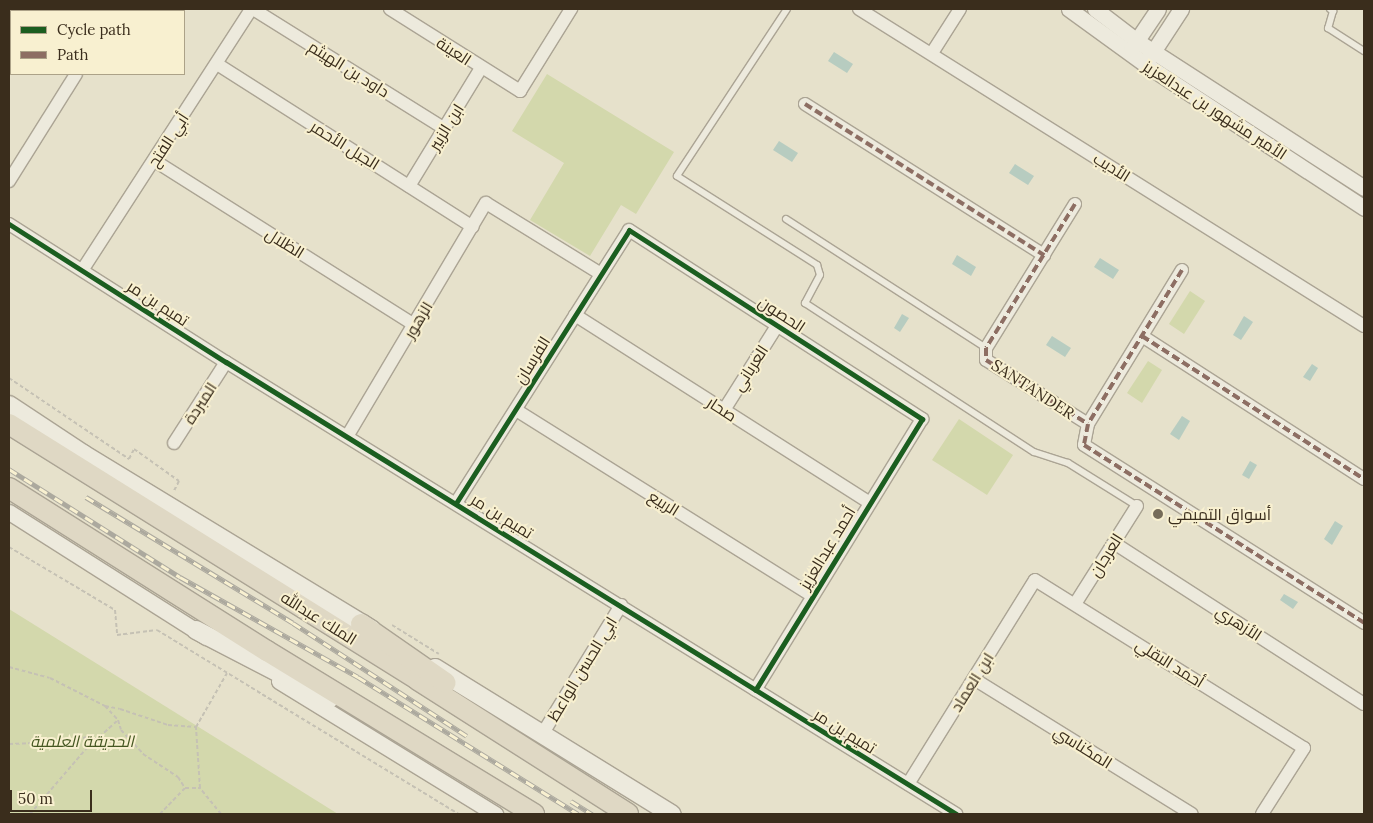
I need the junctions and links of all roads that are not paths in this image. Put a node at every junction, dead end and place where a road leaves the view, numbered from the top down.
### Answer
1 (252, 9) edge
2 (390, 9) edge
3 (571, 9) edge
4 (787, 9) edge
5 (859, 9) edge
6 (960, 9) edge
7 (1069, 9) edge
8 (1095, 9) edge
9 (1158, 9) edge
10 (1181, 9) edge
11 (1333, 10) edge
12 (1133, 47) junction
13 (1364, 51) edge
14 (932, 54) junction
15 (1149, 58) junction
16 (217, 64) junction
17 (481, 68) junction
18 (75, 75) edge
19 (805, 104) dead end
20 (445, 129) junction
21 (155, 161) junction
22 (9, 180) edge
23 (409, 186) junction
24 (1364, 188) edge
25 (1076, 204) dead end
26 (1364, 208) edge
27 (786, 219) dead end
28 (9, 224) edge
29 (473, 227) junction
30 (629, 230) joint
31 (1044, 255) junction
32 (83, 269) junction
33 (1182, 270) dead end
34 (601, 274) junction
35 (575, 315) junction
36 (414, 325) junction
37 (777, 326) junction
38 (1364, 326) edge
39 (1142, 336) junction
40 (986, 348) junction
41 (226, 362) junction
42 (9, 405) edge
43 (516, 410) junction
44 (724, 410) junction
45 (9, 412) edge
46 (922, 419) joint
47 (9, 424) edge
48 (1088, 424) junction
49 (348, 435) junction
50 (174, 443) dead end
51 (83, 454) junction
52 (1364, 479) edge
53 (9, 488) edge
54 (869, 502) junction
55 (456, 503) junction
56 (1137, 506) joint
57 (9, 512) edge
58 (1114, 543) junction
59 (1035, 580) joint
60 (812, 596) junction
61 (1076, 604) junction
62 (621, 606) junction
63 (1364, 623) edge
64 (362, 624) junction
65 (196, 630) junction
66 (974, 679) junction
67 (755, 690) junction
68 (1364, 704) edge
69 (543, 733) junction
70 (426, 748) junction
71 (908, 784) junction
72 (486, 812) edge
73 (534, 814) edge
74 (628, 814) edge
75 (638, 814) edge
76 (671, 814) edge
77 (956, 814) edge
78 (1192, 814) edge
79 (1262, 814) edge

1 - 16 street, أبي الفتح
1 - 20 street, داود بن الهيثم
2 - 17 street, العينة
3 - 17 street, العينة
4 - 56 lane
5 - 14 street, الأديب
6 - 14 street
7 - 12 street, الأمير مشهور بن عبدالعزيز
8 - 12 street, الأمير مشهور بن عبدالعزيز
9 - 12 street
10 - 15 street
11 - 13 lane
12 - 15 street, الأمير مشهور بن عبدالعزيز
14 - 38 street, الأديب
15 - 24 street, الأمير مشهور بن عبدالعزيز
15 - 26 street, الأمير مشهور بن عبدالعزيز
16 - 21 street, أبي الفتح
16 - 23 street, الجبل الأحمر
17 - 20 street, ابن الزبير
18 - 22 street
19 - 31 street
20 - 23 street, ابن الزبير
21 - 32 street, أبي الفتح
21 - 36 street, الظلال
23 - 29 street, الجبل الأحمر
25 - 31 street
27 - 40 lane
28 - 32 street, تميم بن مر
29 - 34 street, الزهور
29 - 36 street, الزهور
30 - 34 street, الفرسان
30 - 37 street, الحصون
31 - 40 street
32 - 41 street, تميم بن مر
33 - 39 street
34 - 35 street, الفرسان
35 - 43 street, الفرسان
35 - 44 street, صحار
36 - 49 street, الزهور
37 - 44 street, العرباني
37 - 46 street, الحصون
39 - 48 street
39 - 52 street
40 - 48 street, SANTANDER
41 - 49 street, تميم بن مر
41 - 50 street, المبردة
42 - 51 main road
43 - 55 street, الفرسان
43 - 60 street, الربيع
44 - 54 street, صحار
45 - 51 main road
46 - 54 street, أحمد عبدالعزيز
47 - 74 highway, الملك عبدالله
48 - 63 street
49 - 55 street, تميم بن مر
51 - 64 main road
53 - 70 highway
54 - 60 street, أحمد عبدالعزيز
55 - 62 street, تميم بن مر
56 - 58 street, العرجان
57 - 65 street
58 - 61 street, العرجان
58 - 68 street, الأزهري
59 - 61 street, أحمد البقلي
59 - 66 street, ابن العماد
60 - 67 street, أحمد عبدالعزيز
61 - 79 street, أحمد البقلي
62 - 67 street, تميم بن مر
62 - 69 street, ابي الحسن الواعظ
64 - 69 main road
64 - 75 highway
65 - 70 main road
65 - 72 street
66 - 71 street, ابن العماد
66 - 78 street, المكناسي
67 - 71 street, تميم بن مر
69 - 76 main road
70 - 73 highway
71 - 77 street, تميم بن مر

